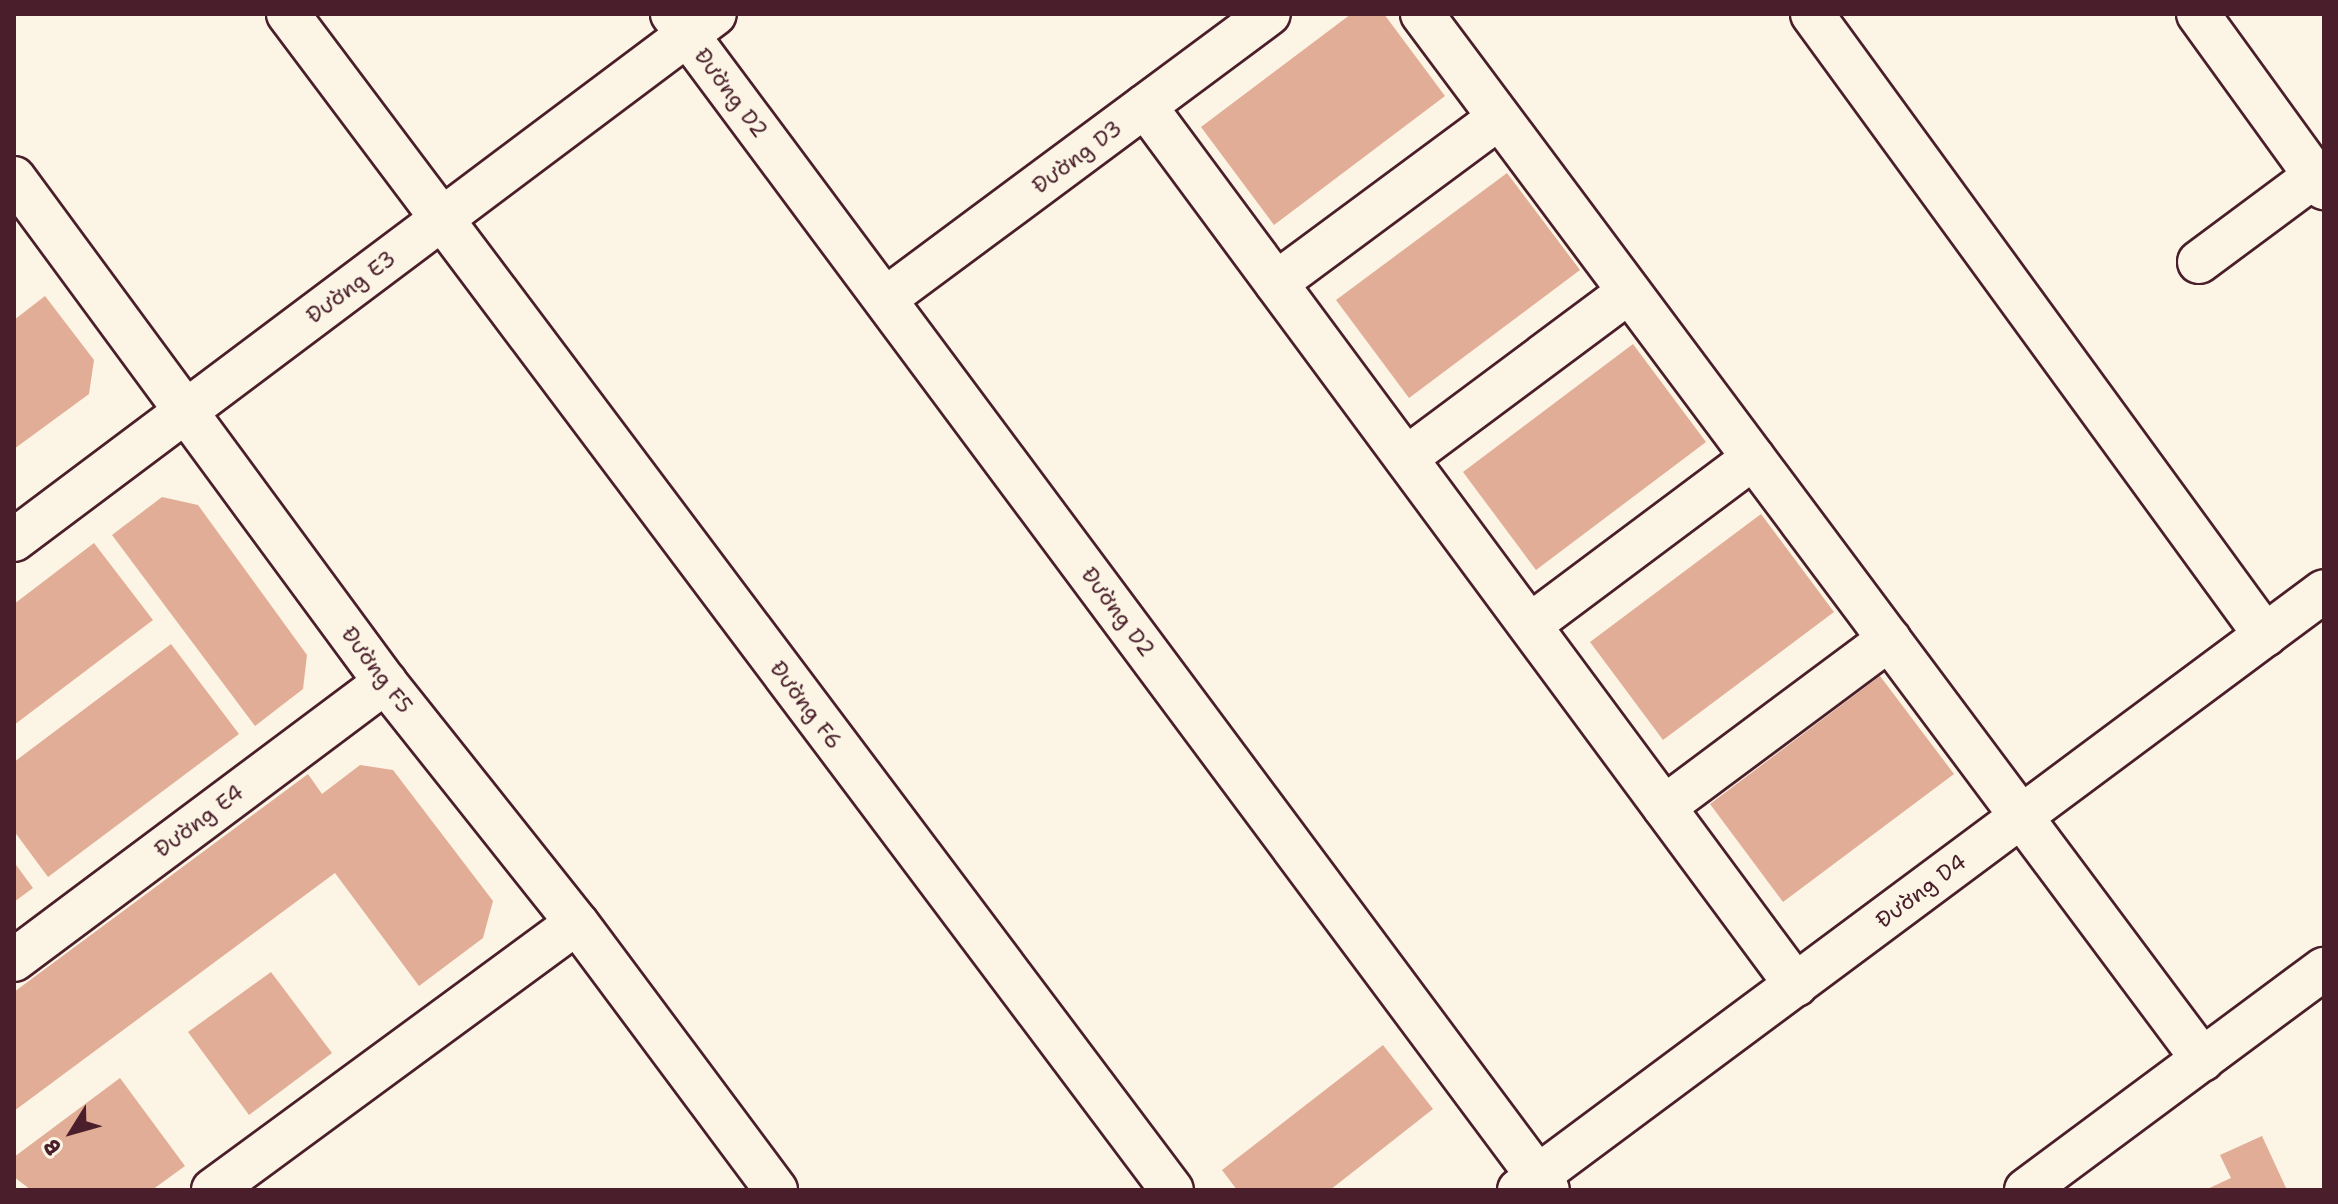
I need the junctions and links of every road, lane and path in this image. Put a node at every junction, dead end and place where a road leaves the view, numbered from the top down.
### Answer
1 (288, 14) edge
2 (1269, 14) edge
3 (1422, 14) edge
4 (1812, 14) edge
5 (2198, 14) edge
6 (692, 21) edge
7 (1145, 106) junction
8 (1499, 118) junction
9 (14, 178) edge
10 (2320, 182) edge
11 (439, 221) junction
12 (2199, 262) dead end
13 (1276, 283) junction
14 (1629, 292) junction
15 (885, 299) junction
16 (187, 410) junction
17 (1406, 458) junction
18 (1753, 458) junction
19 (14, 540) edge
20 (2324, 591) edge
21 (1530, 625) junction
22 (2265, 635) junction
23 (1889, 639) junction
24 (385, 682) junction
25 (1664, 807) junction
26 (2021, 816) junction
27 (577, 923) junction
28 (14, 960) edge
29 (2324, 969) edge
30 (1796, 985) junction
31 (2203, 1060) junction
32 (1535, 1185) edge
33 (213, 1190) edge
34 (776, 1190) edge
35 (1172, 1190) edge
36 (2026, 1190) edge

1 - 11 street, Đường F6
2 - 7 street, Đường D3
3 - 8 street
4 - 22 street
5 - 10 street
6 - 11 street, Đường E3
6 - 15 street, Đường D2
7 - 13 street
7 - 15 street, Đường D3
8 - 13 street
8 - 14 street
9 - 16 street, Đường F5
10 - 12 street
11 - 16 street, Đường E3
11 - 35 street, Đường F6
13 - 17 street
14 - 17 street
14 - 18 street
15 - 32 street, Đường D2
16 - 19 street, Đường E3
16 - 24 street, Đường F5
17 - 21 street
18 - 21 street
18 - 23 street
20 - 22 street, Đường D4
21 - 25 street
22 - 26 street, Đường D4
23 - 25 street
23 - 26 street
24 - 27 street, Đường F5
24 - 28 street, Đường E4
25 - 30 street
26 - 30 street, Đường D4
26 - 31 street
27 - 33 street
27 - 34 street, Đường F5
29 - 31 street
30 - 32 street, Đường D4
31 - 36 street

